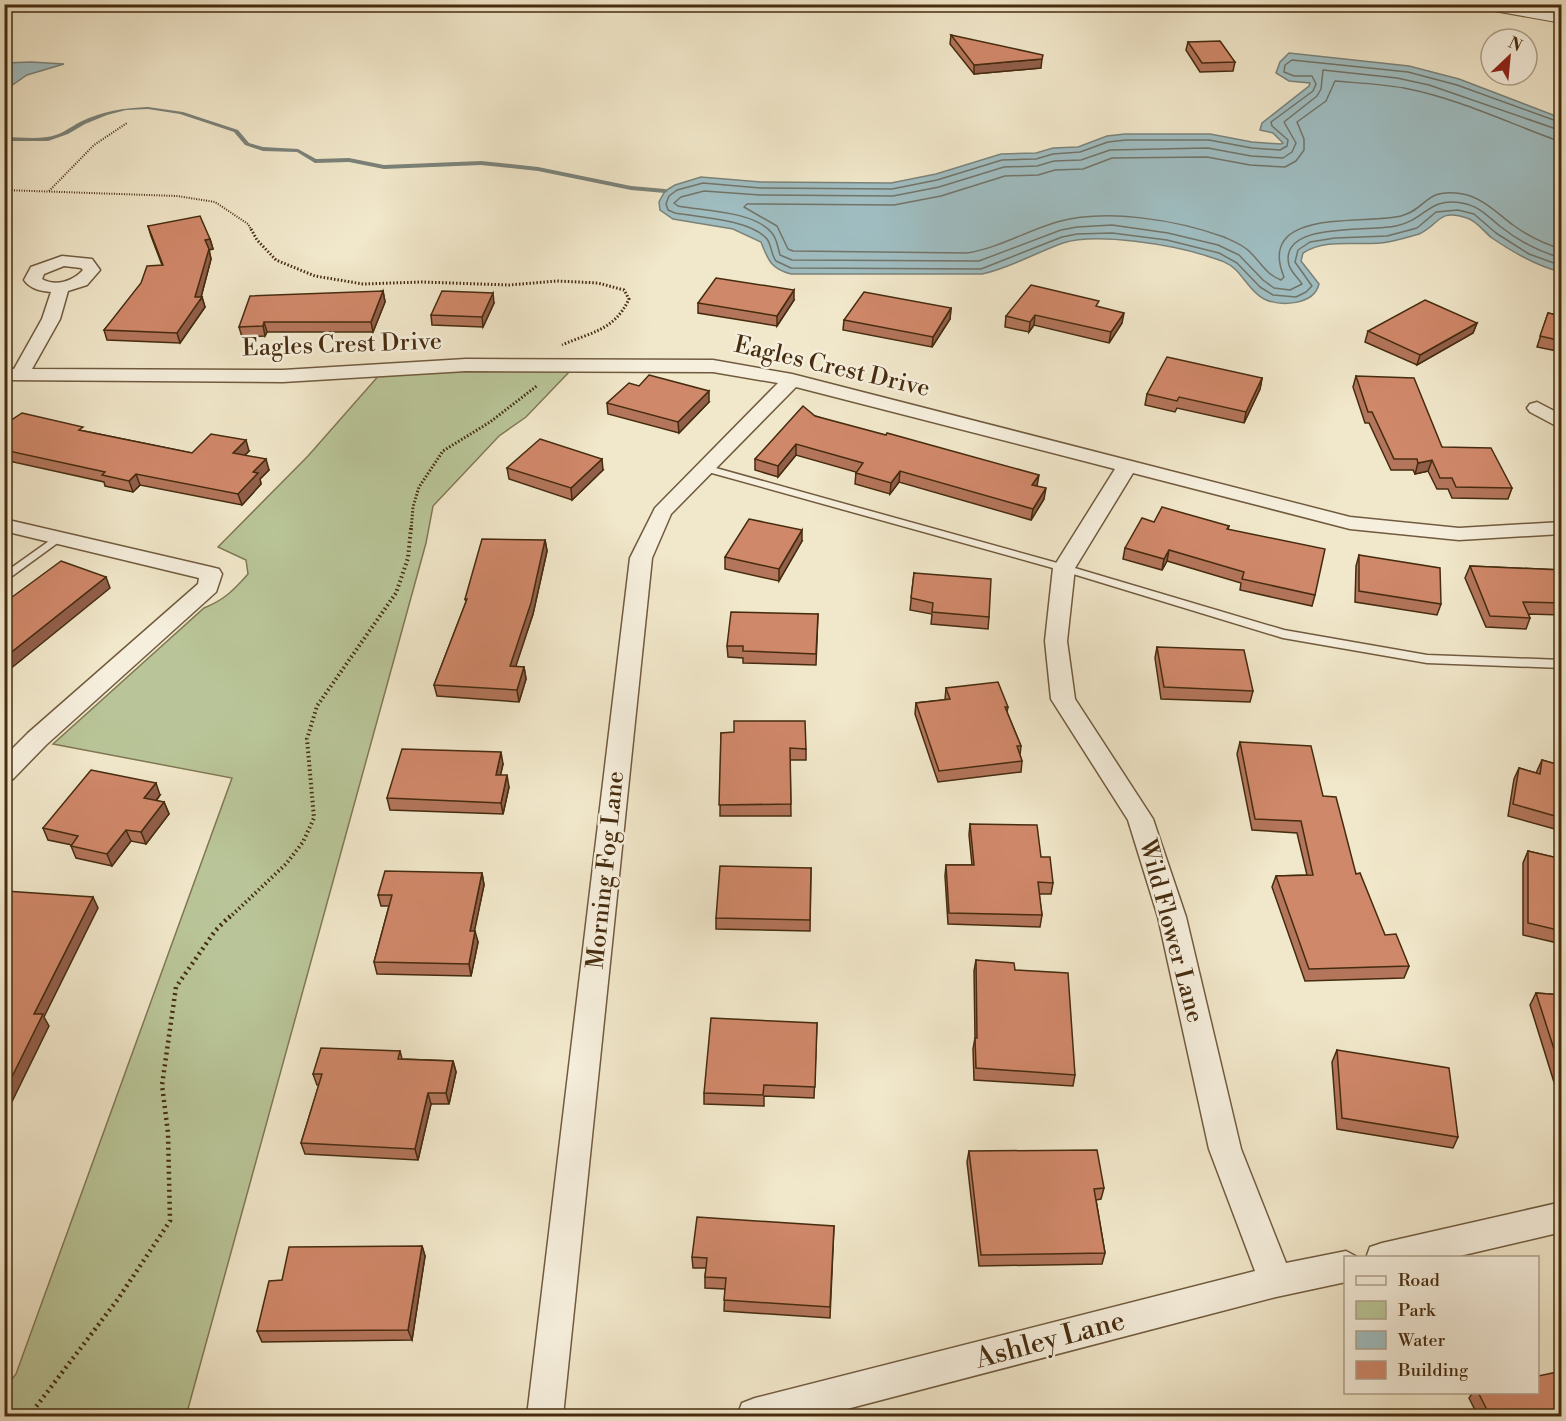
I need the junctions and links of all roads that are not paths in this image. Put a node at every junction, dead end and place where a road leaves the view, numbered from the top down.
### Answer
1 (1483, 4) edge
2 (1562, 18) edge
3 (61, 287) dead end
4 (12, 374) edge
5 (792, 380) junction
6 (1537, 408) dead end
7 (1562, 423) edge
8 (1127, 466) junction
9 (705, 468) junction
10 (4, 525) edge
11 (1562, 528) edge
12 (59, 537) junction
13 (1064, 568) junction
14 (4, 579) edge
15 (1562, 664) edge
16 (4, 773) edge
17 (1562, 1217) edge
18 (1386, 1256) edge
19 (1344, 1266) edge
20 (1276, 1281) junction
21 (545, 1416) edge
22 (755, 1416) edge

1 - 2 street
3 - 4 street
4 - 5 street, Eagles Crest Drive
5 - 8 street, Eagles Crest Drive
5 - 9 street, Morning Fog Lane
6 - 7 street
8 - 11 street, Eagles Crest Drive
8 - 13 street, Wild Flower Lane
9 - 13 lane
9 - 21 street, Morning Fog Lane
10 - 12 street
12 - 14 lane
12 - 16 street
13 - 15 lane
13 - 20 street, Wild Flower Lane
17 - 18 street
19 - 20 street, Ashley Lane
20 - 22 street, Ashley Lane

